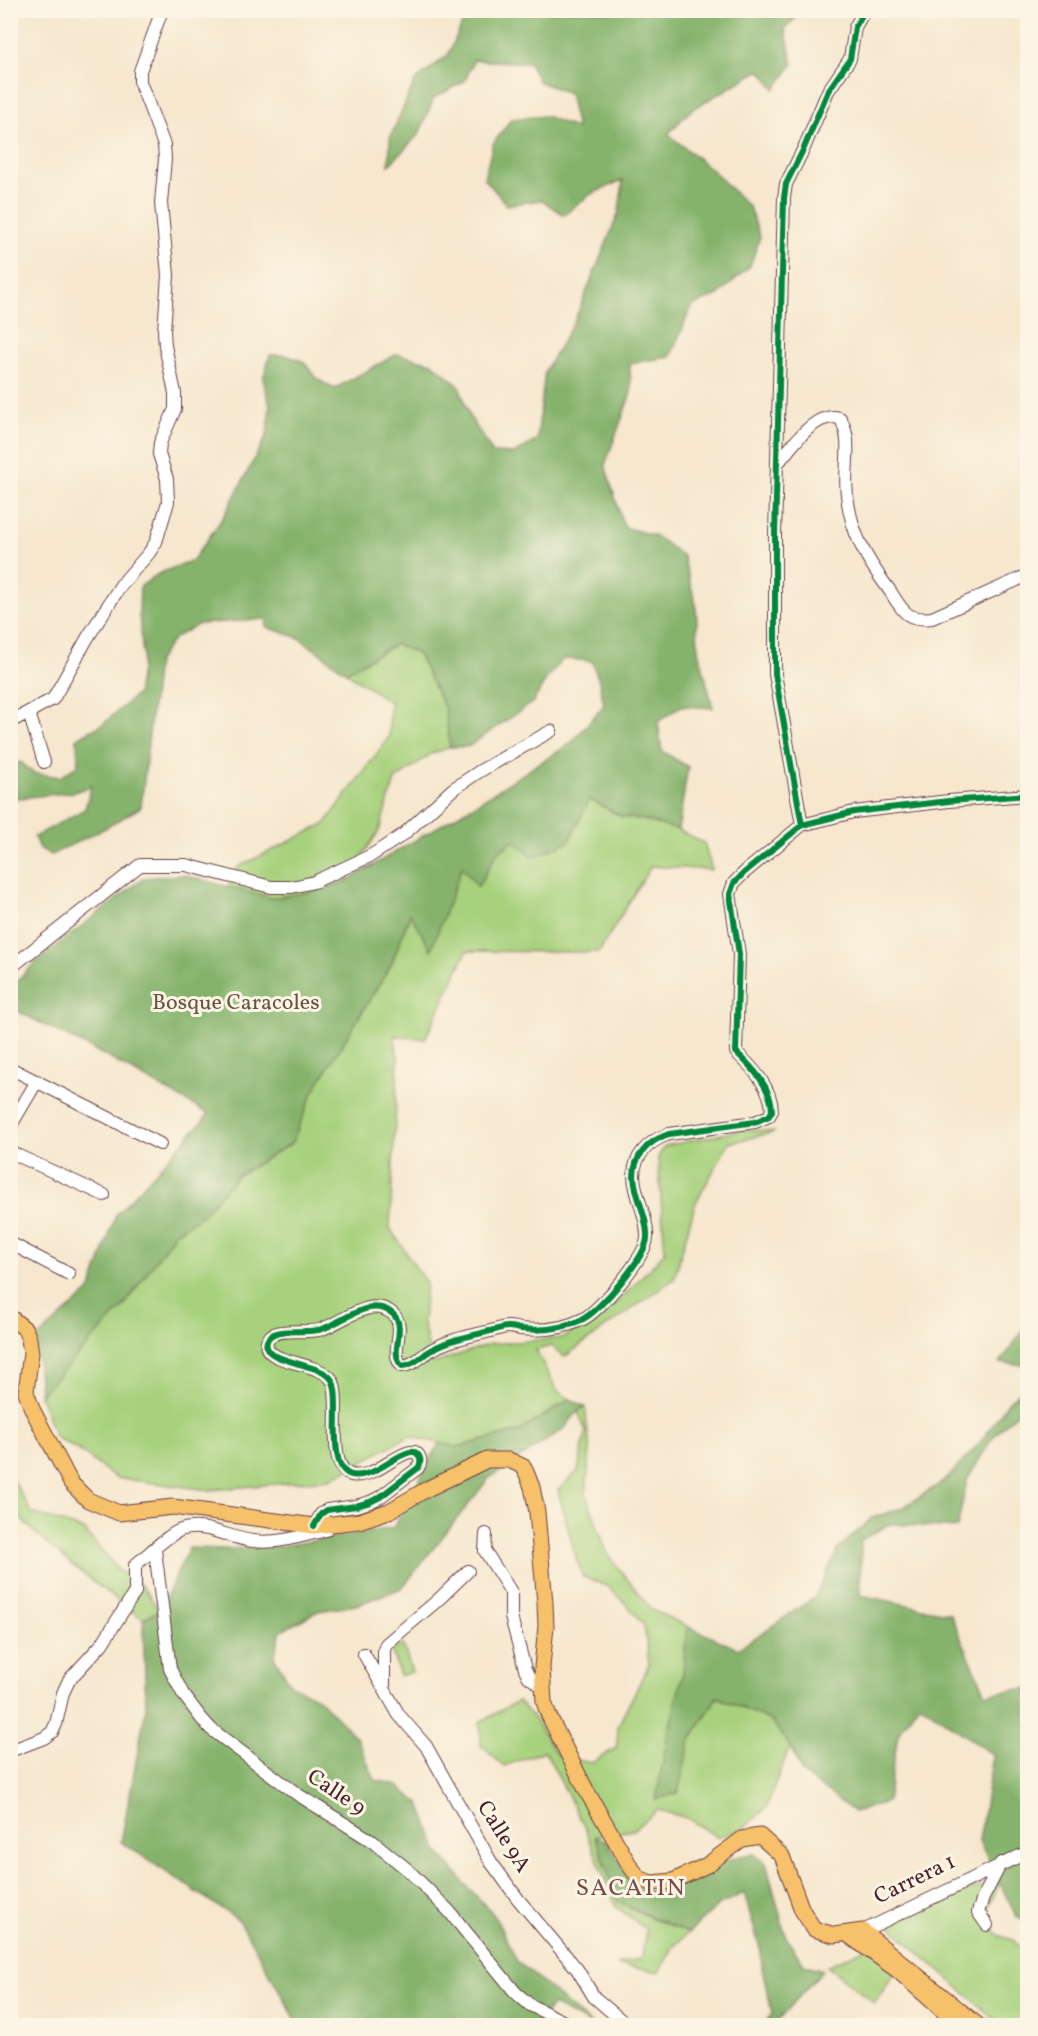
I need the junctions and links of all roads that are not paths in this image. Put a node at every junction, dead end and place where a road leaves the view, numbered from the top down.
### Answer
1 (162, 10) edge
2 (865, 10) edge
3 (777, 464) junction
4 (1028, 575) edge
5 (29, 713) junction
6 (10, 722) edge
7 (551, 730) dead end
8 (44, 762) dead end
9 (1028, 795) edge
10 (802, 825) junction
11 (10, 968) edge
12 (10, 1068) edge
13 (37, 1081) junction
14 (10, 1126) edge
15 (160, 1144) dead end
16 (10, 1152) edge
17 (104, 1195) dead end
18 (10, 1243) edge
19 (69, 1274) dead end
20 (10, 1317) edge
21 (359, 1521) junction
22 (314, 1526) junction
23 (486, 1534) dead end
24 (155, 1550) junction
25 (468, 1571) dead end
26 (364, 1654) dead end
27 (542, 1686) junction
28 (384, 1689) junction
29 (10, 1750) edge
30 (1028, 1852) edge
31 (1001, 1863) junction
32 (987, 1925) dead end
33 (863, 1931) junction
34 (847, 1934) junction
35 (572, 2025) edge
36 (628, 2025) edge
37 (960, 2025) edge
38 (979, 2025) edge

1 - 5 street
2 - 3 street
3 - 4 street
3 - 10 street
5 - 6 street
5 - 8 street
7 - 11 street
9 - 10 street
10 - 22 street
12 - 13 street
13 - 14 street
13 - 15 street
16 - 17 street
18 - 19 street
20 - 22 main road
21 - 22 main road
21 - 24 street
21 - 27 main road
23 - 27 street
24 - 29 street
24 - 35 street, Calle 9
25 - 28 street
26 - 28 street, Calle 9A
27 - 34 main road
28 - 36 street, Calle 9A
30 - 31 street, Carrera 1
31 - 32 street
31 - 33 street, Carrera 1
33 - 34 main road, Carrera 1
33 - 38 main road
34 - 37 main road

